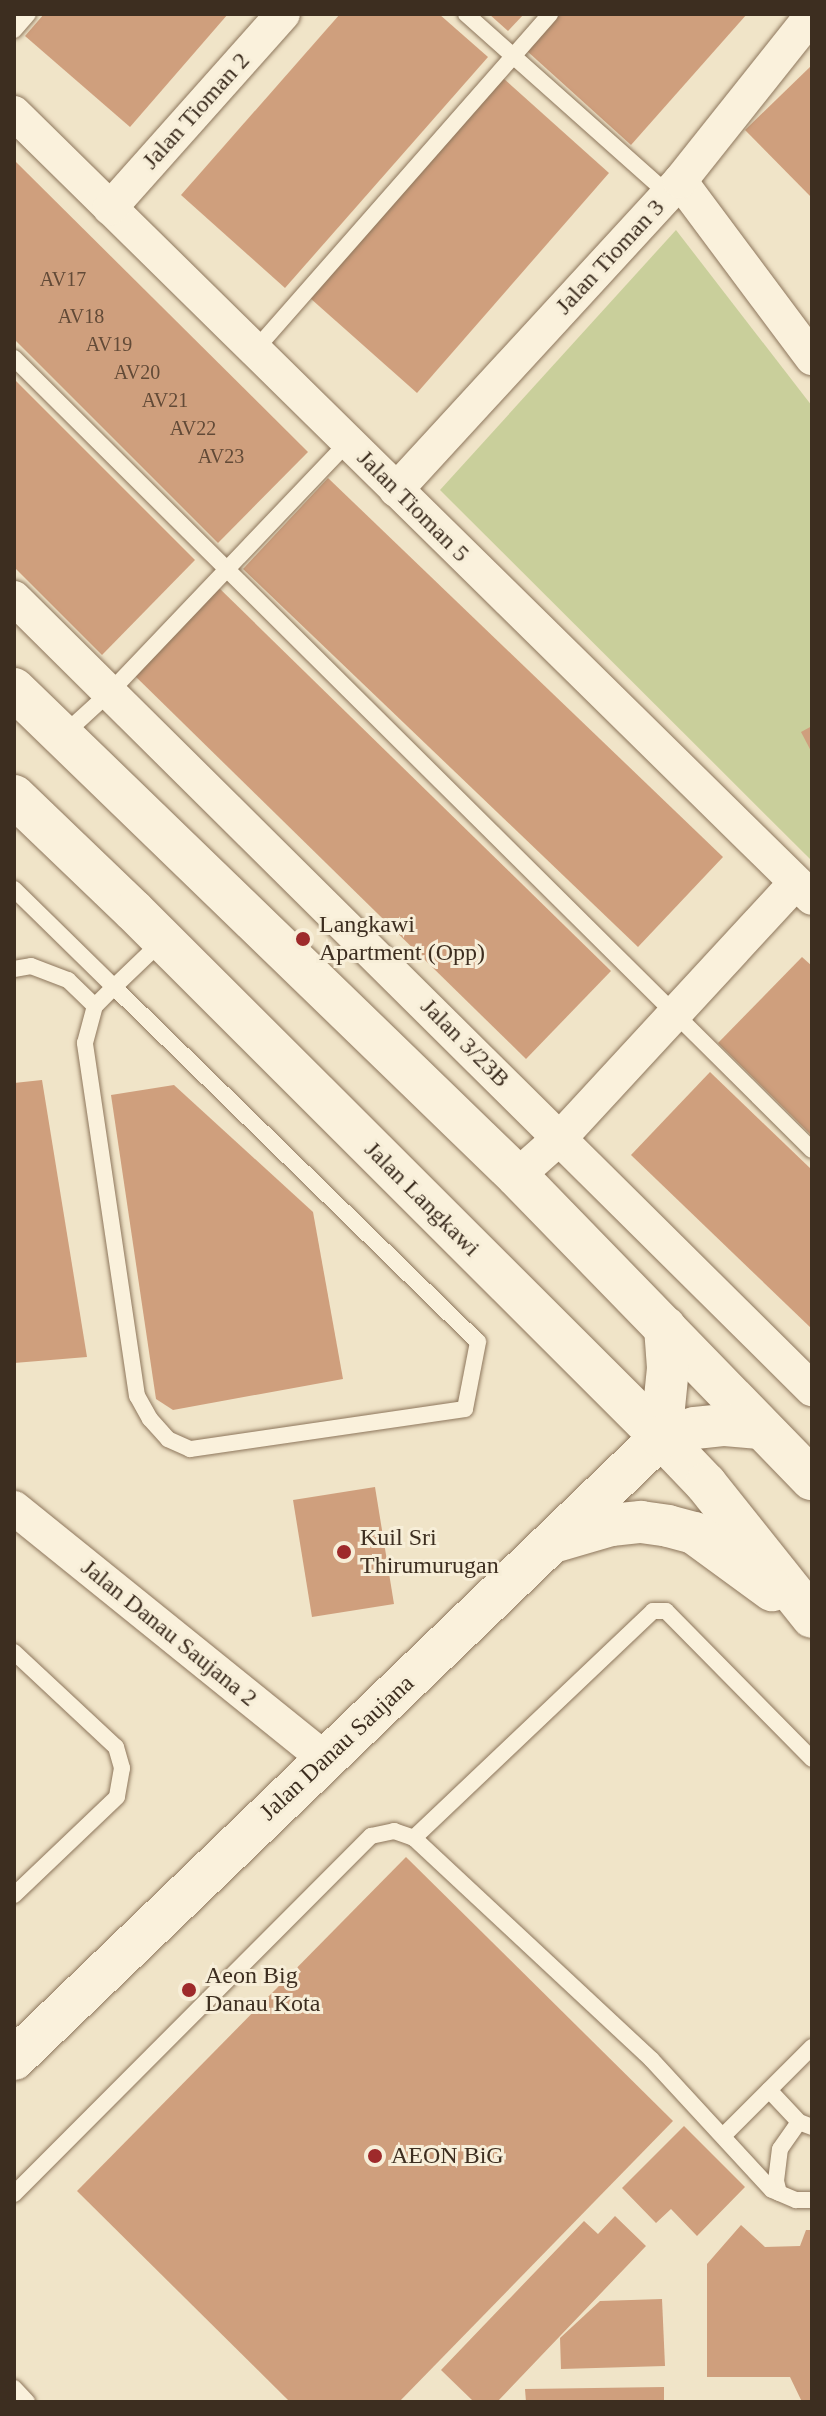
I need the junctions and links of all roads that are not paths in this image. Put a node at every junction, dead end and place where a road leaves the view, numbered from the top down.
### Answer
1 (28, 14) edge
2 (283, 14) edge
3 (466, 14) edge
4 (550, 14) edge
5 (810, 20) edge
6 (14, 30) edge
7 (514, 57) junction
8 (14, 113) edge
9 (674, 187) junction
10 (110, 208) junction
11 (255, 350) junction
12 (14, 358) edge
13 (812, 358) edge
14 (348, 442) junction
15 (396, 490) junction
16 (227, 568) junction
17 (14, 598) edge
18 (14, 689) edge
19 (110, 692) junction
20 (62, 736) junction
21 (14, 796) edge
22 (14, 889) edge
23 (804, 891) edge
24 (163, 940) junction
25 (14, 969) edge
26 (114, 987) junction
27 (95, 1006) junction
28 (676, 1014) junction
29 (561, 1137) junction
30 (812, 1150) edge
31 (517, 1176) junction
32 (665, 1327) junction
33 (812, 1389) edge
34 (760, 1428) junction
35 (661, 1437) junction
36 (812, 1479) edge
37 (14, 1508) edge
38 (551, 1543) junction
39 (812, 1618) edge
40 (14, 1652) edge
41 (324, 1758) junction
42 (812, 1759) edge
43 (414, 1838) junction
44 (14, 1895) edge
45 (812, 2047) edge
46 (14, 2059) edge
47 (769, 2090) junction
48 (805, 2124) edge
49 (723, 2136) junction
50 (779, 2193) junction
51 (14, 2194) edge
52 (812, 2200) edge
53 (14, 2388) edge
54 (27, 2402) edge

1 - 6 lane
2 - 10 street, Jalan Tioman 2
3 - 7 lane
4 - 7 lane
5 - 9 street, Jalan Tioman 3
7 - 9 lane
7 - 11 lane
8 - 10 street, Jalan Tioman 5
9 - 13 street
9 - 15 street, Jalan Tioman 3
10 - 11 street, Jalan Tioman 5
11 - 14 street, Jalan Tioman 5
12 - 16 lane
14 - 15 street, Jalan Tioman 5
14 - 16 lane
15 - 23 street, Jalan Tioman 5
16 - 19 lane
16 - 28 lane
17 - 19 street, Jalan 3/23B
18 - 20 street
19 - 20 lane
19 - 29 street, Jalan 3/23B
20 - 31 street
21 - 24 street, Jalan Langkawi
22 - 26 lane
23 - 28 street
24 - 26 lane
24 - 35 street, Jalan Langkawi
25 - 27 lane
26 - 27 lane
26 - 27 lane
28 - 29 street
28 - 30 lane
29 - 31 street
29 - 33 street, Jalan 3/23B
31 - 32 street
32 - 34 street
32 - 35 street
34 - 35 street
34 - 36 street
35 - 38 street, Jalan Danau Saujana
35 - 39 street, Jalan Langkawi
37 - 41 street, Jalan Danau Saujana 2
38 - 39 street
38 - 41 street, Jalan Danau Saujana
40 - 44 lane
41 - 46 street, Jalan Danau Saujana
42 - 43 lane
43 - 49 lane
43 - 51 lane
45 - 47 lane
47 - 48 lane
47 - 49 lane
48 - 50 lane
49 - 50 lane
50 - 52 lane
53 - 54 lane

